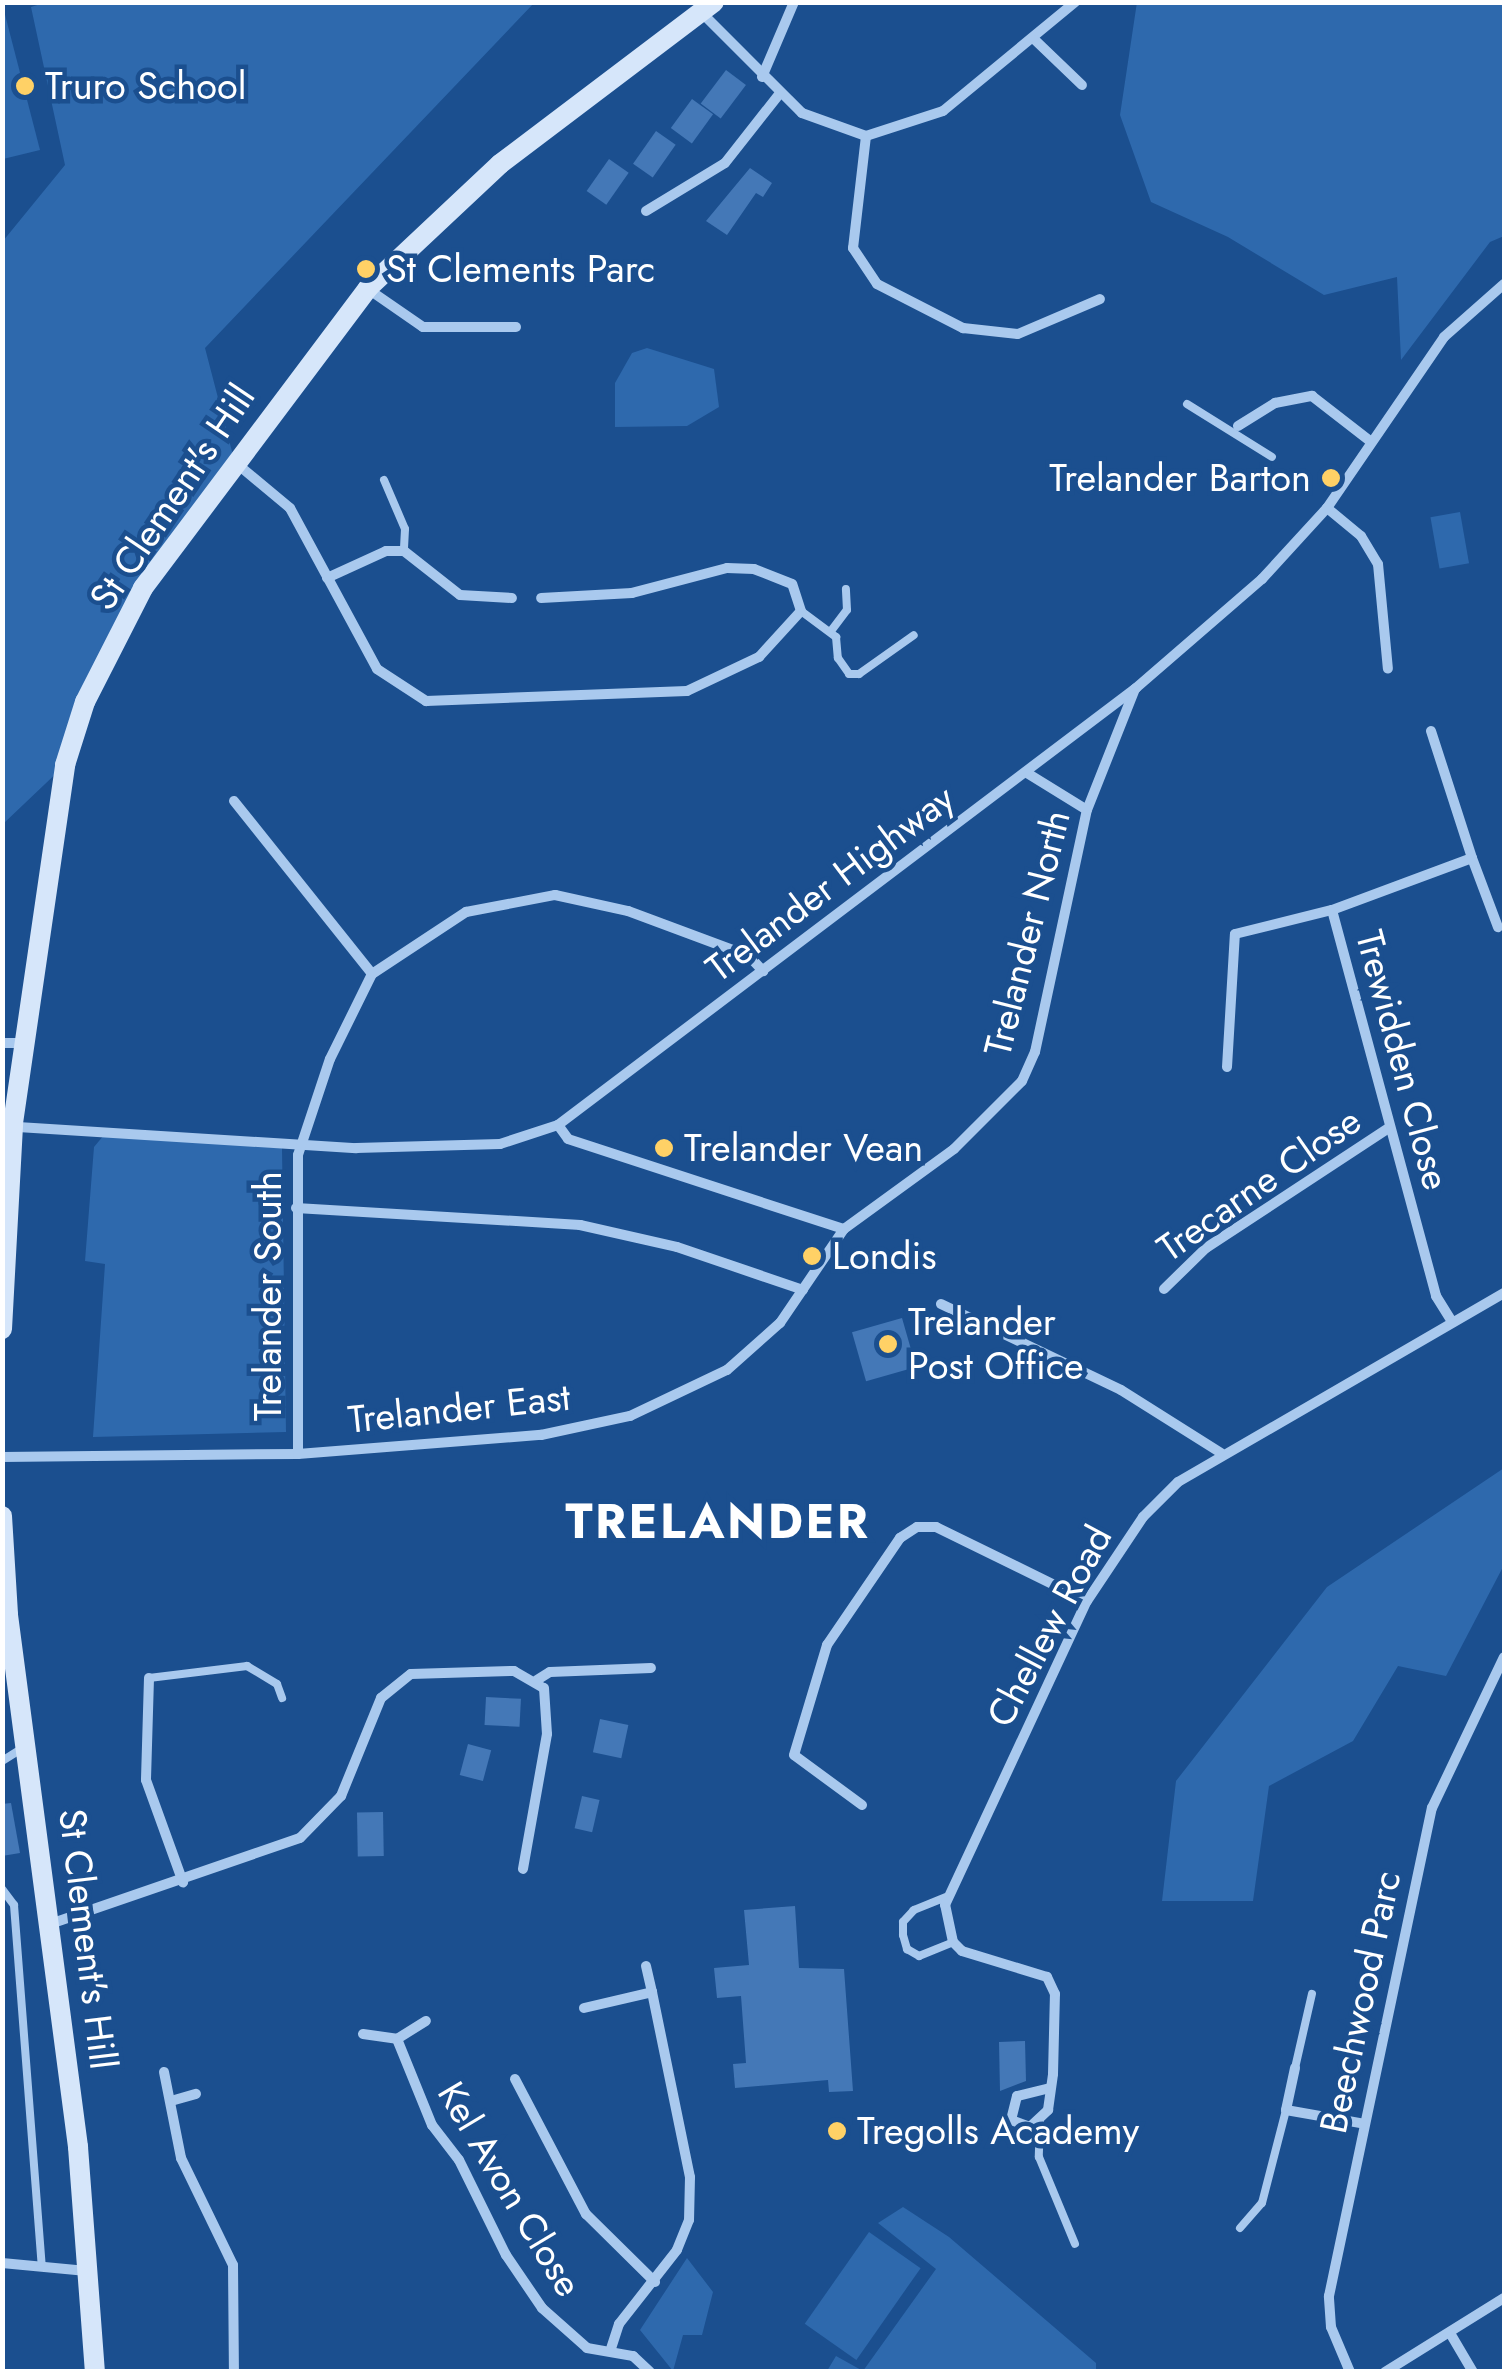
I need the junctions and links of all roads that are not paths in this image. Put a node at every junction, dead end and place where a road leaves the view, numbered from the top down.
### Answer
1 (794, 2) edge
2 (1075, 2) edge
3 (707, 7) edge
4 (1035, 40) junction
5 (762, 77) junction
6 (1082, 85) dead end
7 (780, 94) junction
8 (866, 136) junction
9 (646, 211) dead end
10 (1504, 284) edge
11 (368, 288) junction
12 (1100, 300) dead end
13 (516, 327) dead end
14 (1187, 404) dead end
15 (1236, 429) junction
16 (1370, 441) junction
17 (1272, 457) dead end
18 (236, 462) junction
19 (384, 480) dead end
20 (1328, 508) junction
21 (404, 550) junction
22 (327, 578) junction
23 (846, 589) dead end
24 (512, 598) dead end
25 (541, 598) dead end
26 (802, 611) junction
27 (832, 631) junction
28 (914, 635) dead end
29 (1388, 668) dead end
30 (1136, 688) junction
31 (1430, 732) dead end
32 (1027, 773) junction
33 (234, 800) dead end
34 (1087, 810) junction
35 (1472, 858) junction
36 (1332, 910) junction
37 (1498, 928) dead end
38 (762, 970) junction
39 (372, 974) junction
40 (13, 1043) edge
41 (1227, 1067) dead end
42 (8, 1124) edge
43 (558, 1125) junction
44 (1389, 1128) junction
45 (302, 1146) junction
46 (296, 1208) junction
47 (844, 1229) junction
48 (1164, 1289) dead end
49 (804, 1290) junction
50 (1504, 1293) edge
51 (942, 1304) dead end
52 (1452, 1322) junction
53 (2, 1328) edge
54 (298, 1454) junction
55 (1221, 1454) junction
56 (2, 1457) edge
57 (2, 1516) edge
58 (1087, 1602) junction
59 (6, 1615) edge
60 (1504, 1657) edge
61 (651, 1668) dead end
62 (149, 1678) joint
63 (537, 1680) junction
64 (282, 1698) dead end
65 (27, 1746) junction
66 (2, 1761) edge
67 (862, 1804) dead end
68 (523, 1869) dead end
69 (183, 1882) junction
70 (2, 1889) edge
71 (946, 1898) junction
72 (53, 1923) junction
73 (953, 1942) junction
74 (646, 1966) dead end
75 (652, 1992) junction
76 (1312, 1994) dead end
77 (584, 2008) dead end
78 (426, 2021) dead end
79 (363, 2034) dead end
80 (396, 2038) junction
81 (1295, 2068) joint
82 (164, 2072) dead end
83 (515, 2079) dead end
84 (1050, 2088) junction
85 (196, 2094) dead end
86 (171, 2101) junction
87 (1286, 2110) junction
88 (1040, 2121) junction
89 (1365, 2124) junction
90 (1240, 2228) dead end
91 (1075, 2244) dead end
92 (2, 2263) edge
93 (42, 2266) junction
94 (88, 2271) junction
95 (655, 2282) junction
96 (1504, 2298) edge
97 (1450, 2332) junction
98 (611, 2348) junction
99 (95, 2372) edge
100 (234, 2372) edge
101 (650, 2372) edge
102 (1350, 2372) edge
103 (1385, 2372) edge
104 (1473, 2372) edge

1 - 5 street
2 - 4 street
3 - 5 street
3 - 11 street, St Clement's Hill
4 - 6 street
4 - 8 street
5 - 7 street
7 - 8 street
7 - 9 street
8 - 12 street
10 - 16 street, Trelander Highway
11 - 13 street
11 - 18 street, St Clement's Hill
14 - 15 lane
15 - 16 street
15 - 17 lane
16 - 20 street, Trelander Highway
18 - 22 street
18 - 40 street, St Clement's Hill
19 - 21 lane
20 - 29 street
20 - 30 street, Trelander Highway
21 - 22 street
21 - 24 street
22 - 26 street
23 - 27 lane
25 - 26 street
26 - 27 lane
27 - 28 lane
30 - 32 street, Trelander Highway
30 - 34 street, Trelander North
31 - 35 street
32 - 34 street
32 - 38 street, Trelander Highway
33 - 39 street
34 - 47 street, Trelander North
35 - 36 street, Trewidden Close
35 - 37 street
36 - 41 street
36 - 44 street, Trewidden Close
38 - 39 street
38 - 43 street, Trelander Highway
39 - 45 street, Trelander South
40 - 42 street, St Clement's Hill
42 - 45 street, Trelander Highway
42 - 53 street, St Clement's Hill
43 - 45 street, Trelander Highway
43 - 47 street
44 - 48 street, Trecarne Close
44 - 52 street, Trewidden Close
45 - 46 street, Trelander South
46 - 49 street
46 - 54 street, Trelander South
47 - 49 street, Trelander East
49 - 54 street, Trelander East
50 - 52 street, Chellew Road
51 - 55 street
52 - 55 street, Chellew Road
54 - 56 street, Trelander East
55 - 58 street, Chellew Road
57 - 59 street, St Clement's Hill
58 - 67 street
58 - 71 street, Chellew Road
59 - 65 street, St Clement's Hill
60 - 89 street, Beechwood Parc
61 - 63 street
62 - 64 lane
62 - 69 street
63 - 68 street
63 - 69 street
65 - 66 lane
65 - 72 street, St Clement's Hill
69 - 72 street
70 - 93 lane
71 - 73 street
71 - 73 lane
72 - 94 street, St Clement's Hill
73 - 84 street
74 - 75 street
75 - 77 street
75 - 95 street
76 - 81 lane
78 - 80 street
79 - 80 street
80 - 98 street, Kel Avon Close
81 - 87 street
82 - 86 street
83 - 95 street
84 - 88 street
84 - 88 street
85 - 86 street
86 - 100 street
87 - 89 street
87 - 90 lane
88 - 91 lane
89 - 102 street, Beechwood Parc
92 - 93 street
93 - 94 street
94 - 99 street, St Clement's Hill
95 - 98 street
96 - 97 street
97 - 103 street
97 - 104 street
98 - 101 street, Kel Avon Close

